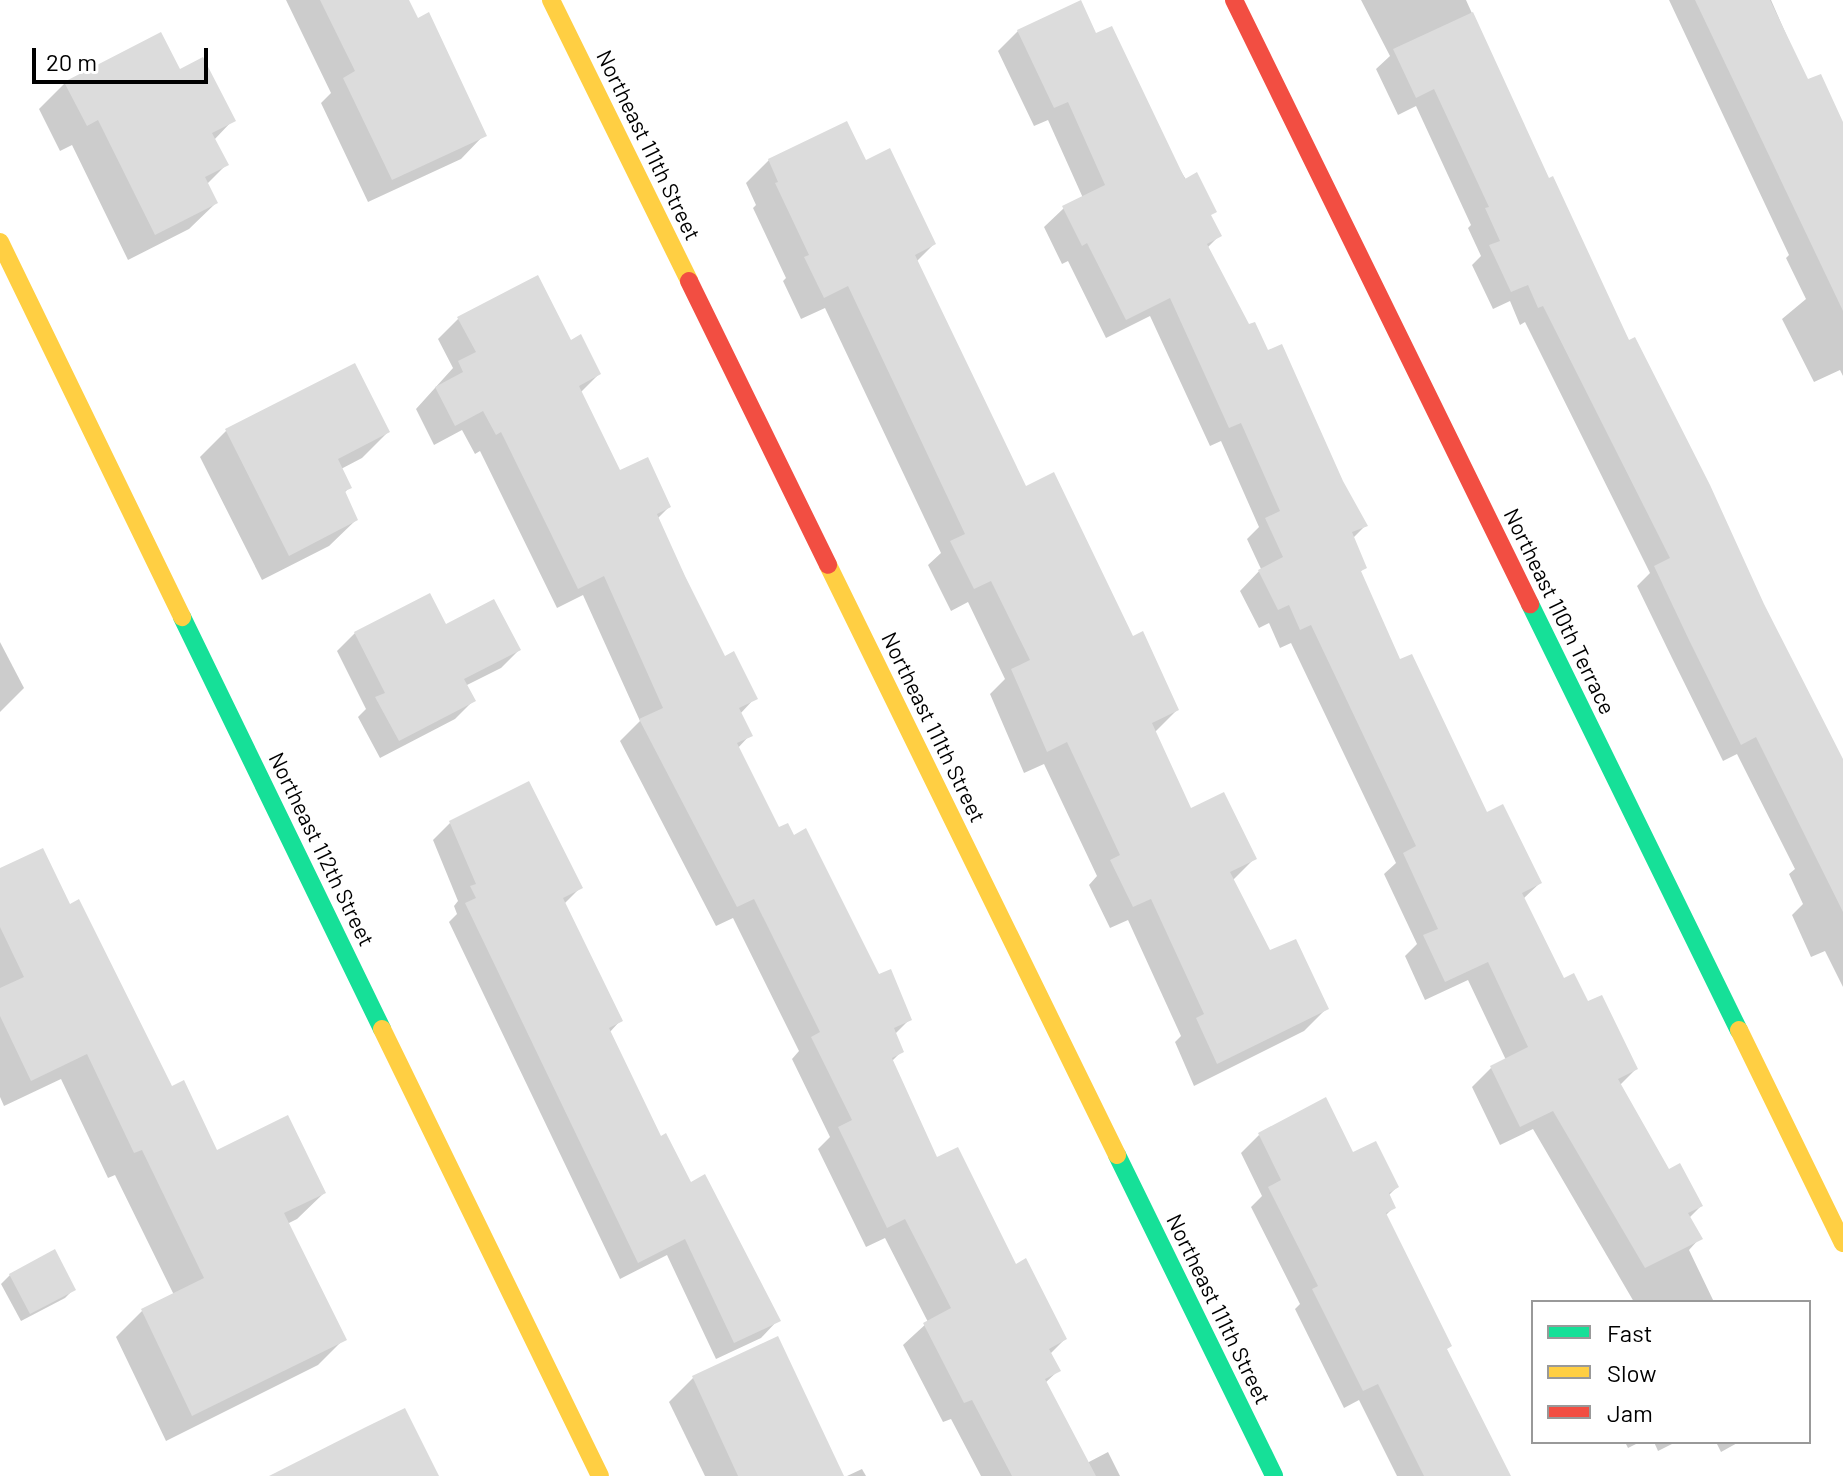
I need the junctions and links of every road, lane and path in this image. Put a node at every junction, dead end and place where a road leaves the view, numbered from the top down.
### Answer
1 (551, 0) edge
2 (1234, 0) edge
3 (0, 242) edge
4 (1843, 1243) edge
5 (600, 1476) edge
6 (1274, 1476) edge

1 - 6 street, Northeast 111th Street
2 - 4 street, Northeast 110th Terrace
3 - 5 street, Northeast 112th Street

